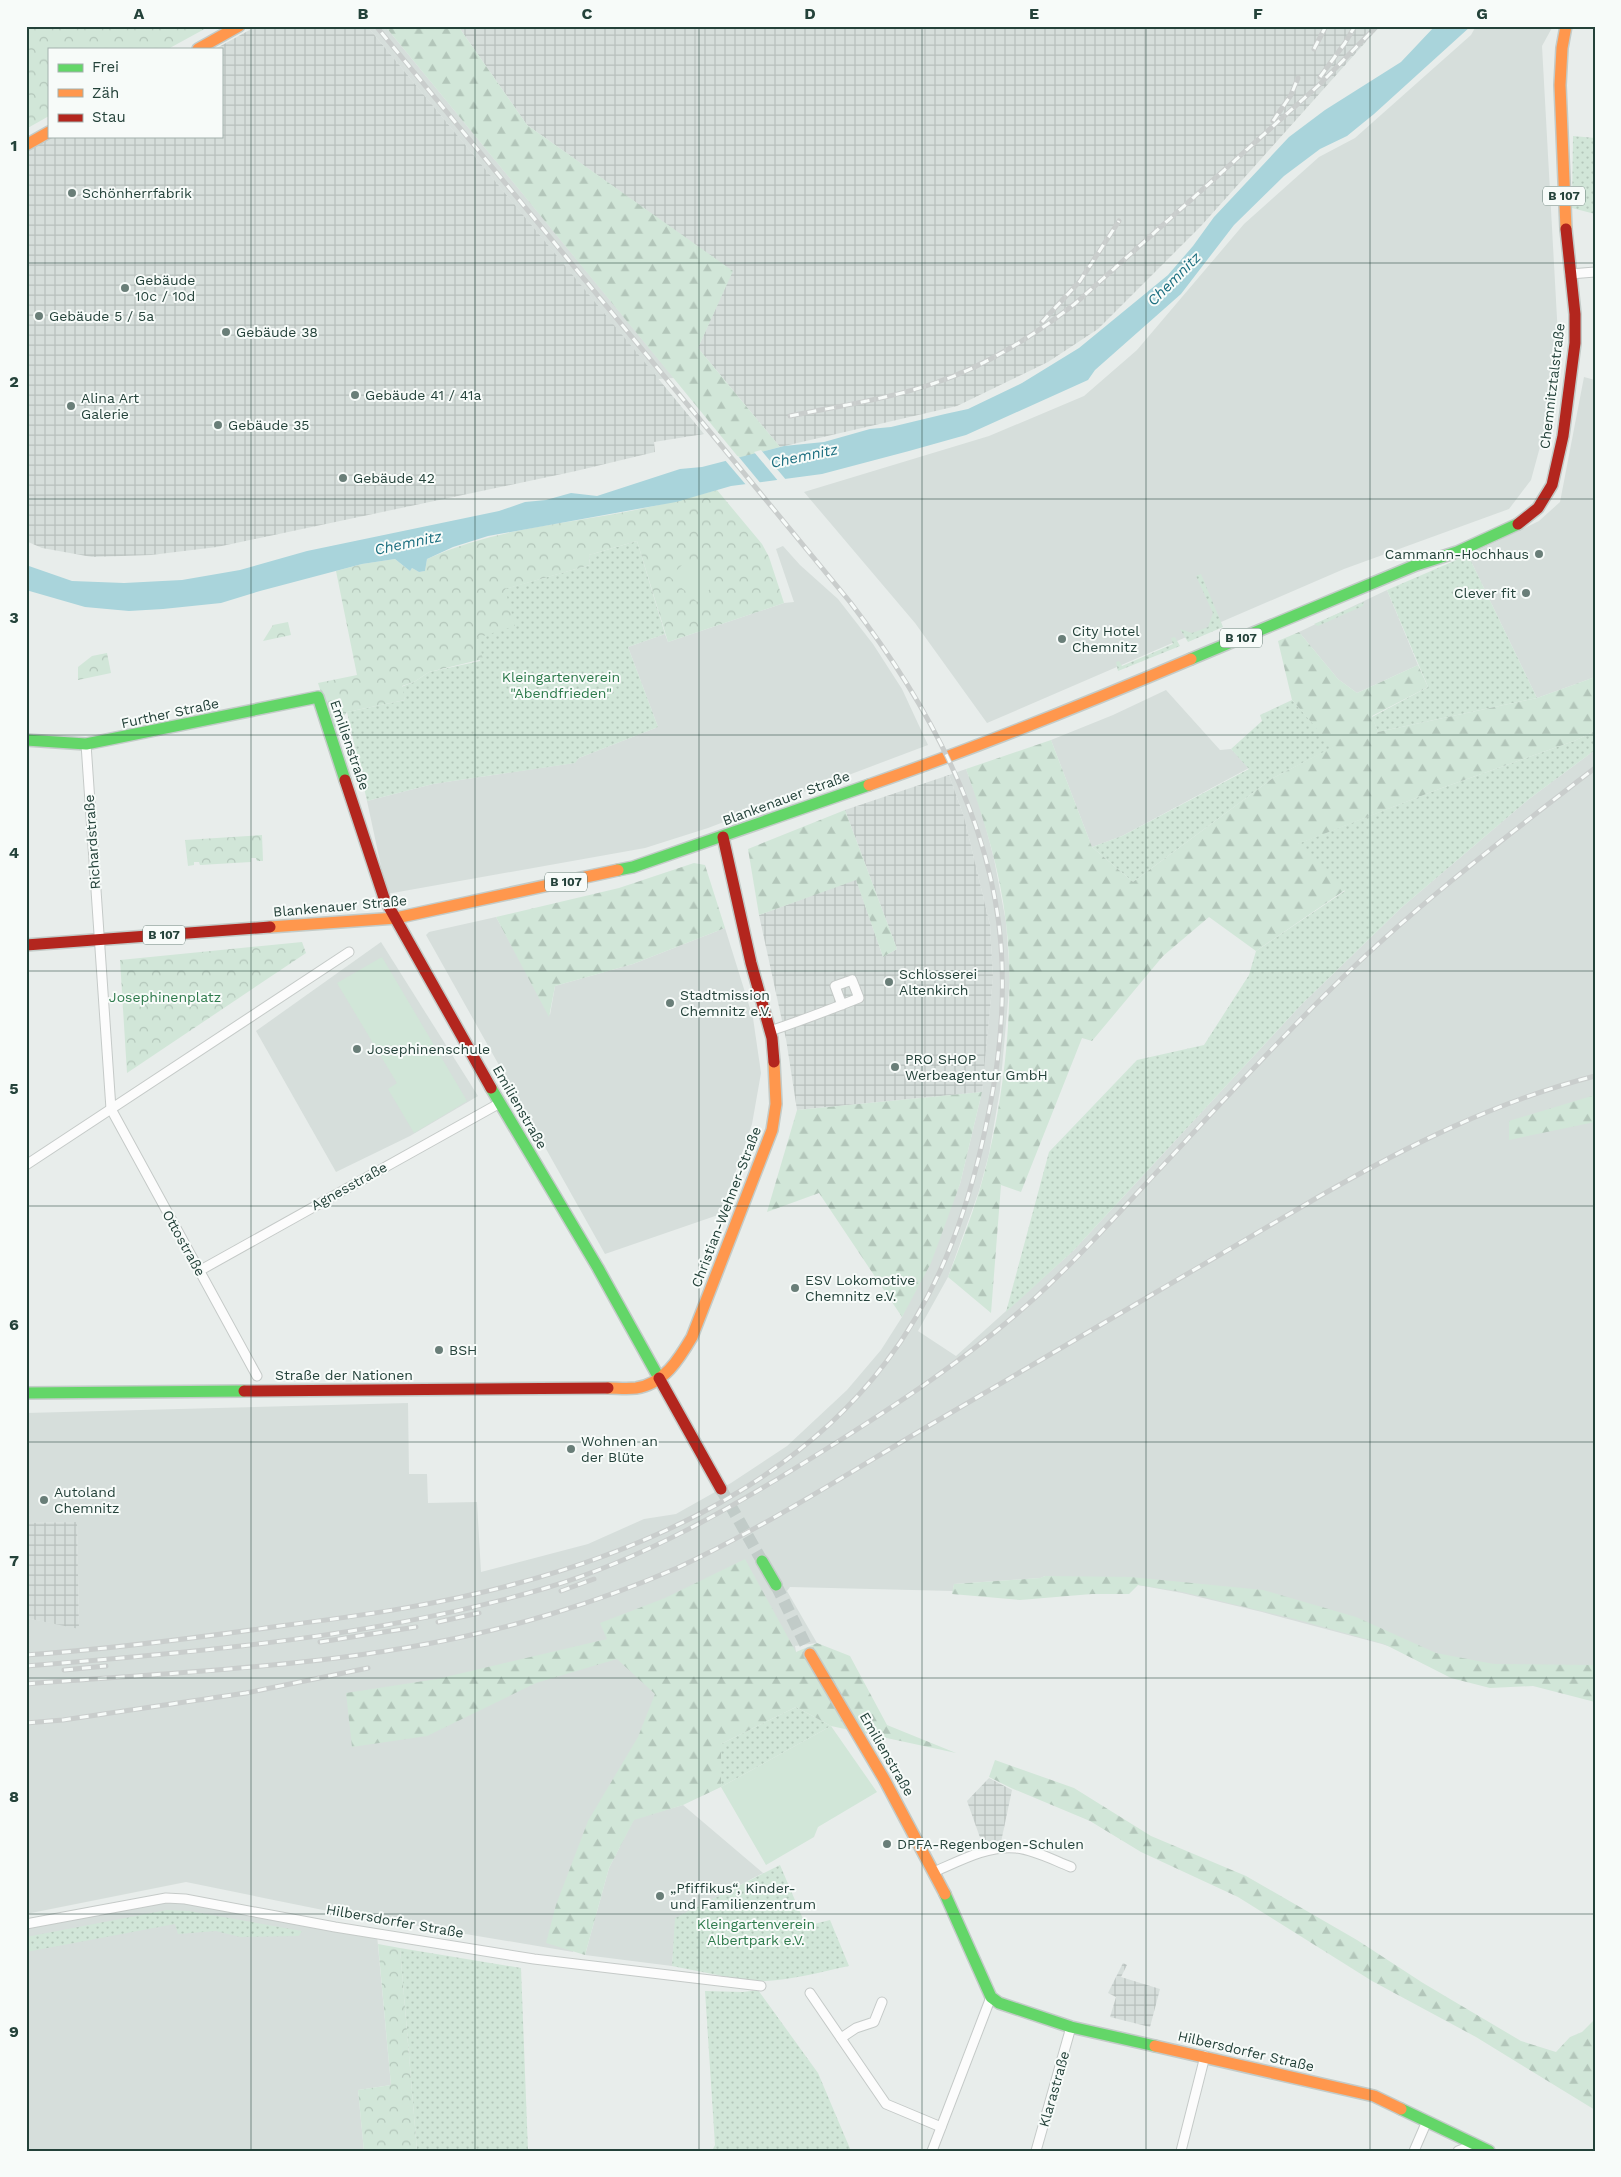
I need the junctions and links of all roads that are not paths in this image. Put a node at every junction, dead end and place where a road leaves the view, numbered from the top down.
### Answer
1 (239, 26) edge
2 (1566, 26) edge
3 (200, 48) edge
4 (48, 133) edge
5 (26, 145) edge
6 (1595, 272) edge
7 (1570, 274) junction
8 (1517, 525) joint
9 (318, 697) joint
10 (26, 740) edge
11 (86, 744) junction
12 (724, 836) junction
13 (396, 918) junction
14 (98, 940) junction
15 (26, 945) edge
16 (349, 952) dead end
17 (842, 1005) dead end
18 (770, 1031) junction
19 (500, 1103) junction
20 (111, 1109) junction
21 (26, 1165) edge
22 (199, 1271) junction
23 (257, 1376) dead end
24 (659, 1379) junction
25 (26, 1393) edge
26 (721, 1489) tunnel mouth
27 (762, 1561) tunnel mouth
28 (776, 1585) tunnel mouth
29 (810, 1654) tunnel mouth
30 (1071, 1867) dead end
31 (934, 1872) junction
32 (26, 1924) edge
33 (761, 1986) dead end
34 (810, 1993) dead end
35 (991, 1997) junction
36 (882, 2002) dead end
37 (1071, 2027) junction
38 (841, 2038) junction
39 (1205, 2056) junction
40 (1427, 2120) junction
41 (941, 2127) junction
42 (1476, 2144) junction
43 (932, 2151) edge
44 (1036, 2151) edge
45 (1182, 2151) edge
46 (1414, 2151) edge
47 (1458, 2151) edge
48 (1489, 2151) edge

1 - 3 main road
2 - 7 main road, Chemnitztalstraße / B 107
4 - 5 main road
6 - 7 street
7 - 8 main road, Chemnitztalstraße / B 107
8 - 12 main road, Blankenauer Straße / B 107
9 - 11 main road, Further Straße
9 - 13 main road, Emilienstraße
10 - 11 main road, Further Straße
11 - 14 street, Richardstraße
12 - 13 main road, Blankenauer Straße / B 107
12 - 18 main road, Christian-Wehner-Straße
13 - 14 main road, Blankenauer Straße / B 107
13 - 19 main road, Emilienstraße
14 - 15 main road, Blankenauer Straße / B 107
14 - 20 street
16 - 20 street
17 - 18 street
18 - 24 main road, Christian-Wehner-Straße
19 - 22 street, Agnesstraße
19 - 24 main road, Emilienstraße
20 - 21 street
20 - 22 street, Ottostraße
22 - 23 street, Ottostraße
24 - 25 main road, Straße der Nationen
24 - 26 main road, Emilienstraße
27 - 28 main road
29 - 31 main road, Emilienstraße
30 - 31 street
31 - 35 main road, Emilienstraße
32 - 33 street, Hilbersdorfer Straße
34 - 38 street
35 - 37 main road, Hilbersdorfer Straße
35 - 41 street
36 - 38 street
37 - 39 main road, Hilbersdorfer Straße
37 - 44 street, Klarastraße
38 - 41 street
39 - 40 main road, Hilbersdorfer Straße
39 - 45 street
40 - 42 main road, Hilbersdorfer Straße
40 - 46 street
41 - 43 street
42 - 47 street
42 - 48 main road, Hilbersdorfer Straße

